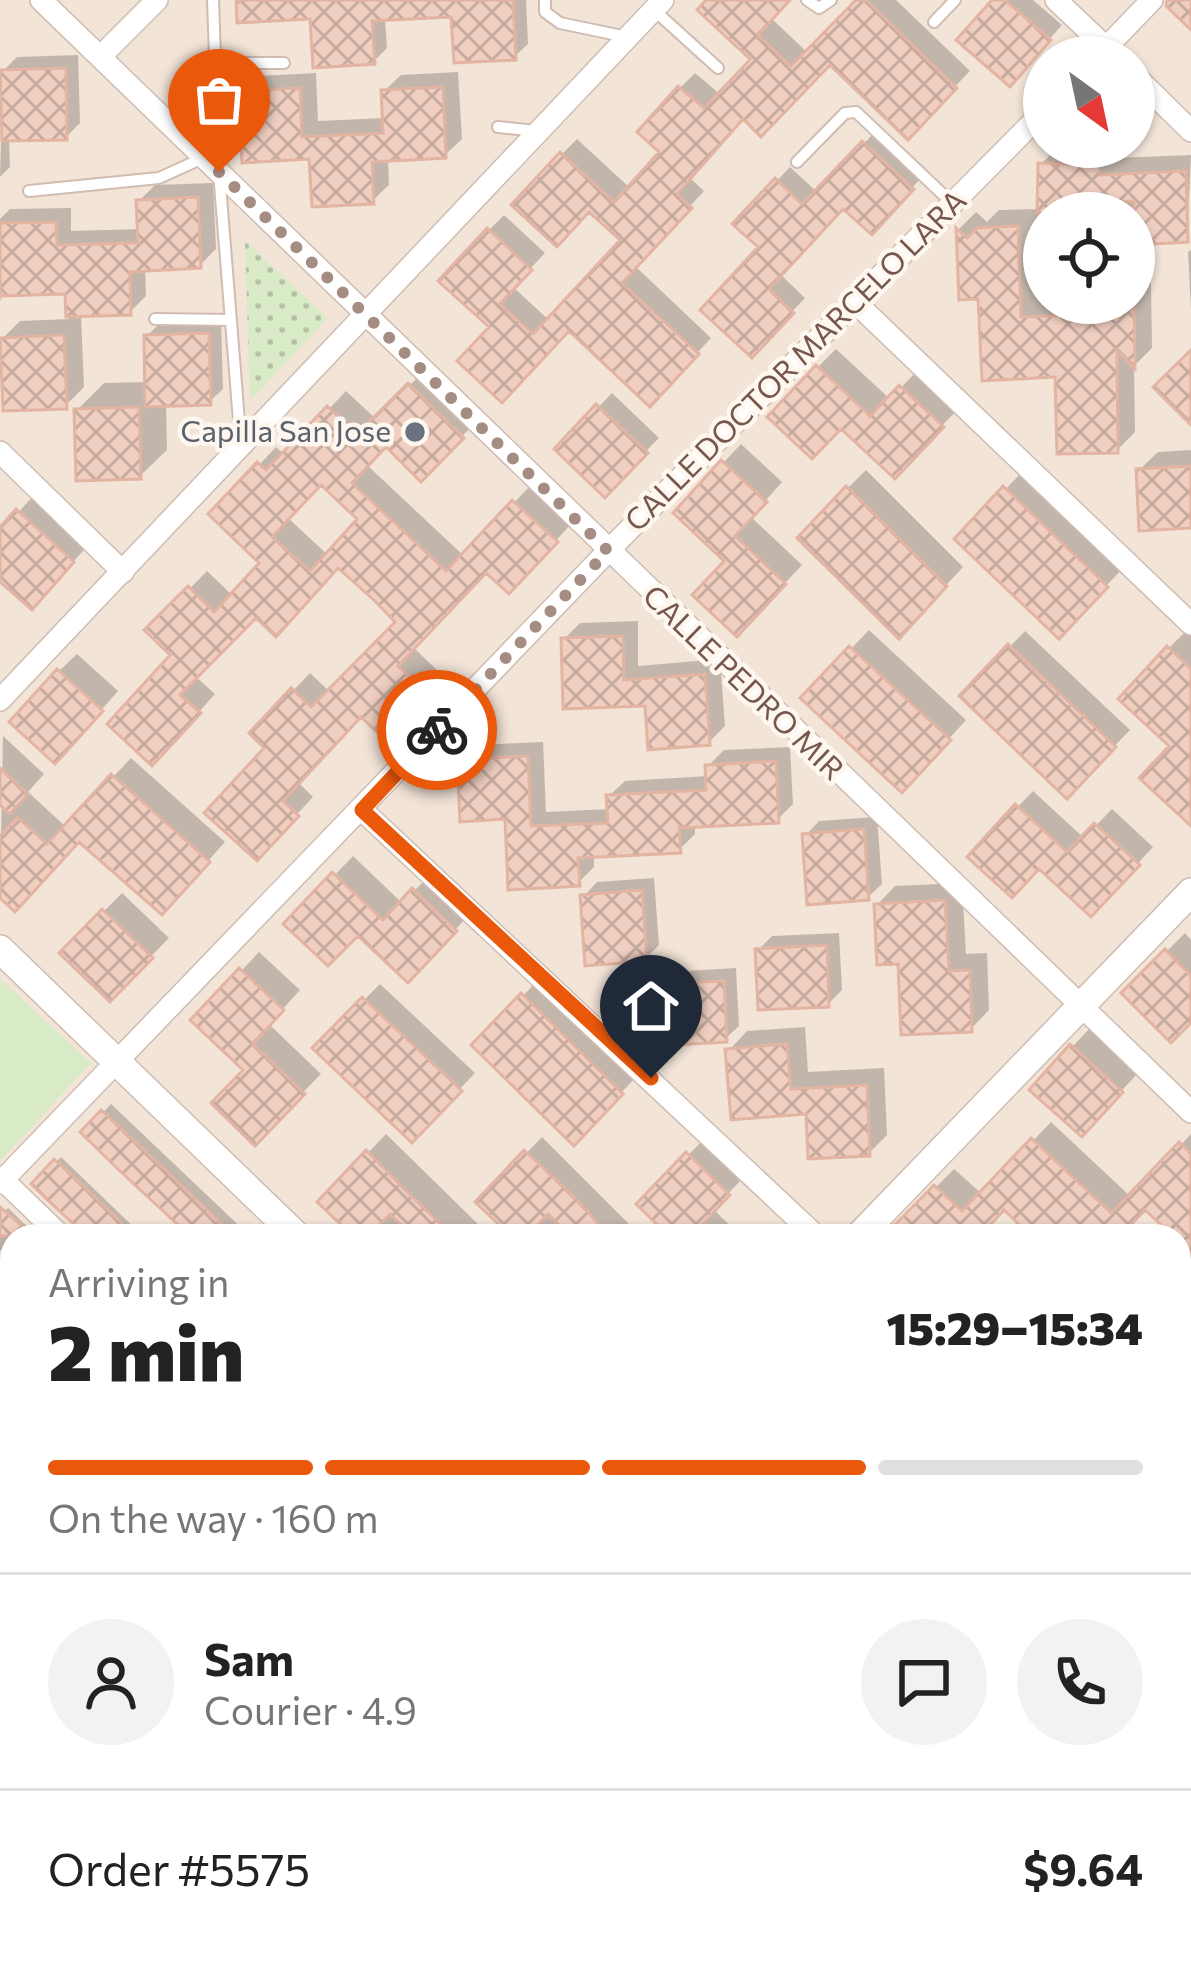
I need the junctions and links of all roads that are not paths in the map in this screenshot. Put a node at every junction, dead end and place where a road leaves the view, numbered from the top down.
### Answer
1 (41, 0) edge
2 (157, 0) edge
3 (213, 0) edge
4 (545, 0) edge
5 (807, 0) edge
6 (831, 0) edge
7 (955, 0) edge
8 (1056, 0) edge
9 (1152, 0) edge
10 (658, 5) edge
11 (934, 22) dead end
12 (1090, 36) edge
13 (1122, 36) edge
14 (627, 37) junction
15 (102, 56) junction
16 (215, 63) junction
17 (284, 63) dead end
18 (718, 68) dead end
19 (1155, 95) edge
20 (498, 127) dead end
21 (538, 131) junction
22 (1023, 131) edge
23 (1191, 131) edge
24 (797, 162) dead end
25 (211, 165) junction
26 (29, 191) dead end
27 (952, 203) junction
28 (855, 302) junction
29 (364, 316) junction
30 (155, 319) dead end
31 (231, 320) junction
32 (241, 447) junction
33 (0, 452) edge
34 (608, 551) junction
35 (123, 572) junction
36 (1191, 624) edge
37 (0, 700) edge
38 (362, 810) junction
39 (1191, 892) edge
40 (0, 949) edge
41 (1081, 1005) junction
42 (119, 1062) junction
43 (1191, 1112) edge
44 (1, 1182) edge
45 (48, 1224) edge
46 (285, 1224) edge
47 (803, 1224) edge
48 (871, 1224) edge

1 - 15 street, CALLE PEDRO MIR
2 - 15 street
3 - 16 lane
4 - 14 lane
5 - 6 lane
7 - 11 lane
8 - 12 street
9 - 13 street
10 - 14 street
10 - 18 lane
14 - 21 street
15 - 25 street, CALLE PEDRO MIR
16 - 17 lane
16 - 25 lane
19 - 23 street
20 - 21 lane
21 - 29 street
22 - 27 street, CALLE DOCTOR MARCELO LARA
24 - 27 lane
25 - 26 lane
25 - 29 street, CALLE PEDRO MIR
25 - 31 lane
27 - 28 street, CALLE DOCTOR MARCELO LARA
28 - 34 street, CALLE DOCTOR MARCELO LARA
28 - 36 street
29 - 32 street
29 - 34 street, CALLE PEDRO MIR
30 - 31 lane
31 - 32 lane
32 - 35 street
33 - 35 street
34 - 38 street, CALLE DOCTOR MARCELO LARA
34 - 41 street, CALLE PEDRO MIR
35 - 37 street
38 - 42 street, CALLE DOCTOR MARCELO LARA
38 - 47 street
39 - 41 street
40 - 42 street
41 - 43 street, CALLE PEDRO MIR
41 - 48 street
42 - 44 street, CALLE DOCTOR MARCELO LARA
42 - 46 street
44 - 45 street

